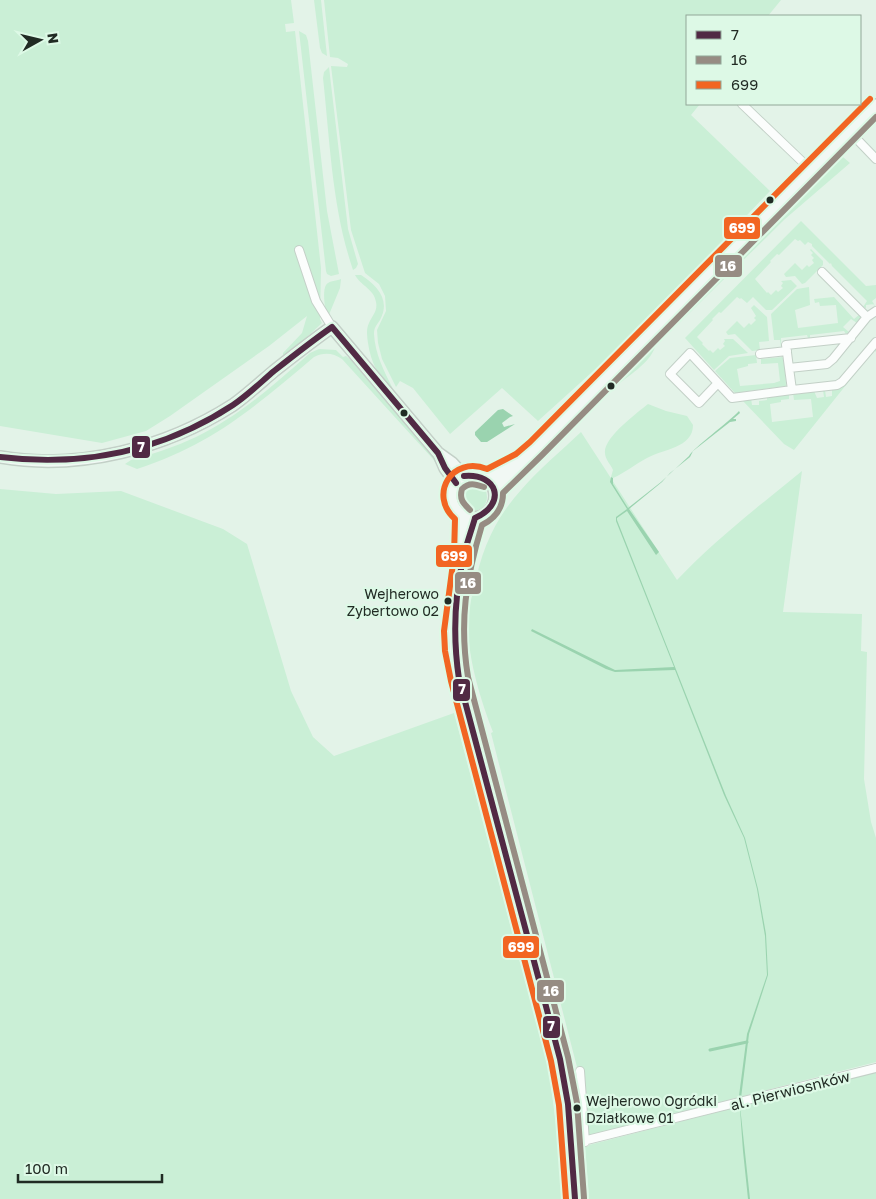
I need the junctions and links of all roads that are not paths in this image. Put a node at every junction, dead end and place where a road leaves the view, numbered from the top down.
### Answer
1 (743, 105) edge
2 (876, 106) edge
3 (850, 132) junction
4 (876, 159) edge
5 (812, 171) junction
6 (299, 250) dead end
7 (822, 272) dead end
8 (876, 311) edge
9 (867, 317) junction
10 (332, 327) junction
11 (851, 338) junction
12 (876, 342) edge
13 (787, 351) junction
14 (760, 354) dead end
15 (789, 368) junction
16 (718, 383) junction
17 (792, 390) junction
18 (0, 457) edge
19 (460, 480) junction
20 (490, 484) junction
21 (469, 517) junction
22 (876, 1068) edge
23 (580, 1071) dead end
24 (586, 1142) junction
25 (571, 1144) junction
26 (575, 1199) edge

1 - 5 street
2 - 3 street
3 - 4 street
3 - 5 street
5 - 20 street
6 - 10 street
7 - 9 street
8 - 9 street
9 - 11 street
10 - 18 street
10 - 19 street
11 - 13 street
11 - 15 street
12 - 17 street
13 - 14 street
13 - 15 street
15 - 17 street
16 - 16 street
16 - 17 street
19 - 20 street
19 - 21 street
20 - 21 street
21 - 25 street
22 - 24 street, al. Pierwiosnków
23 - 24 street
24 - 25 street, al. Pierwiosnków
25 - 26 street

